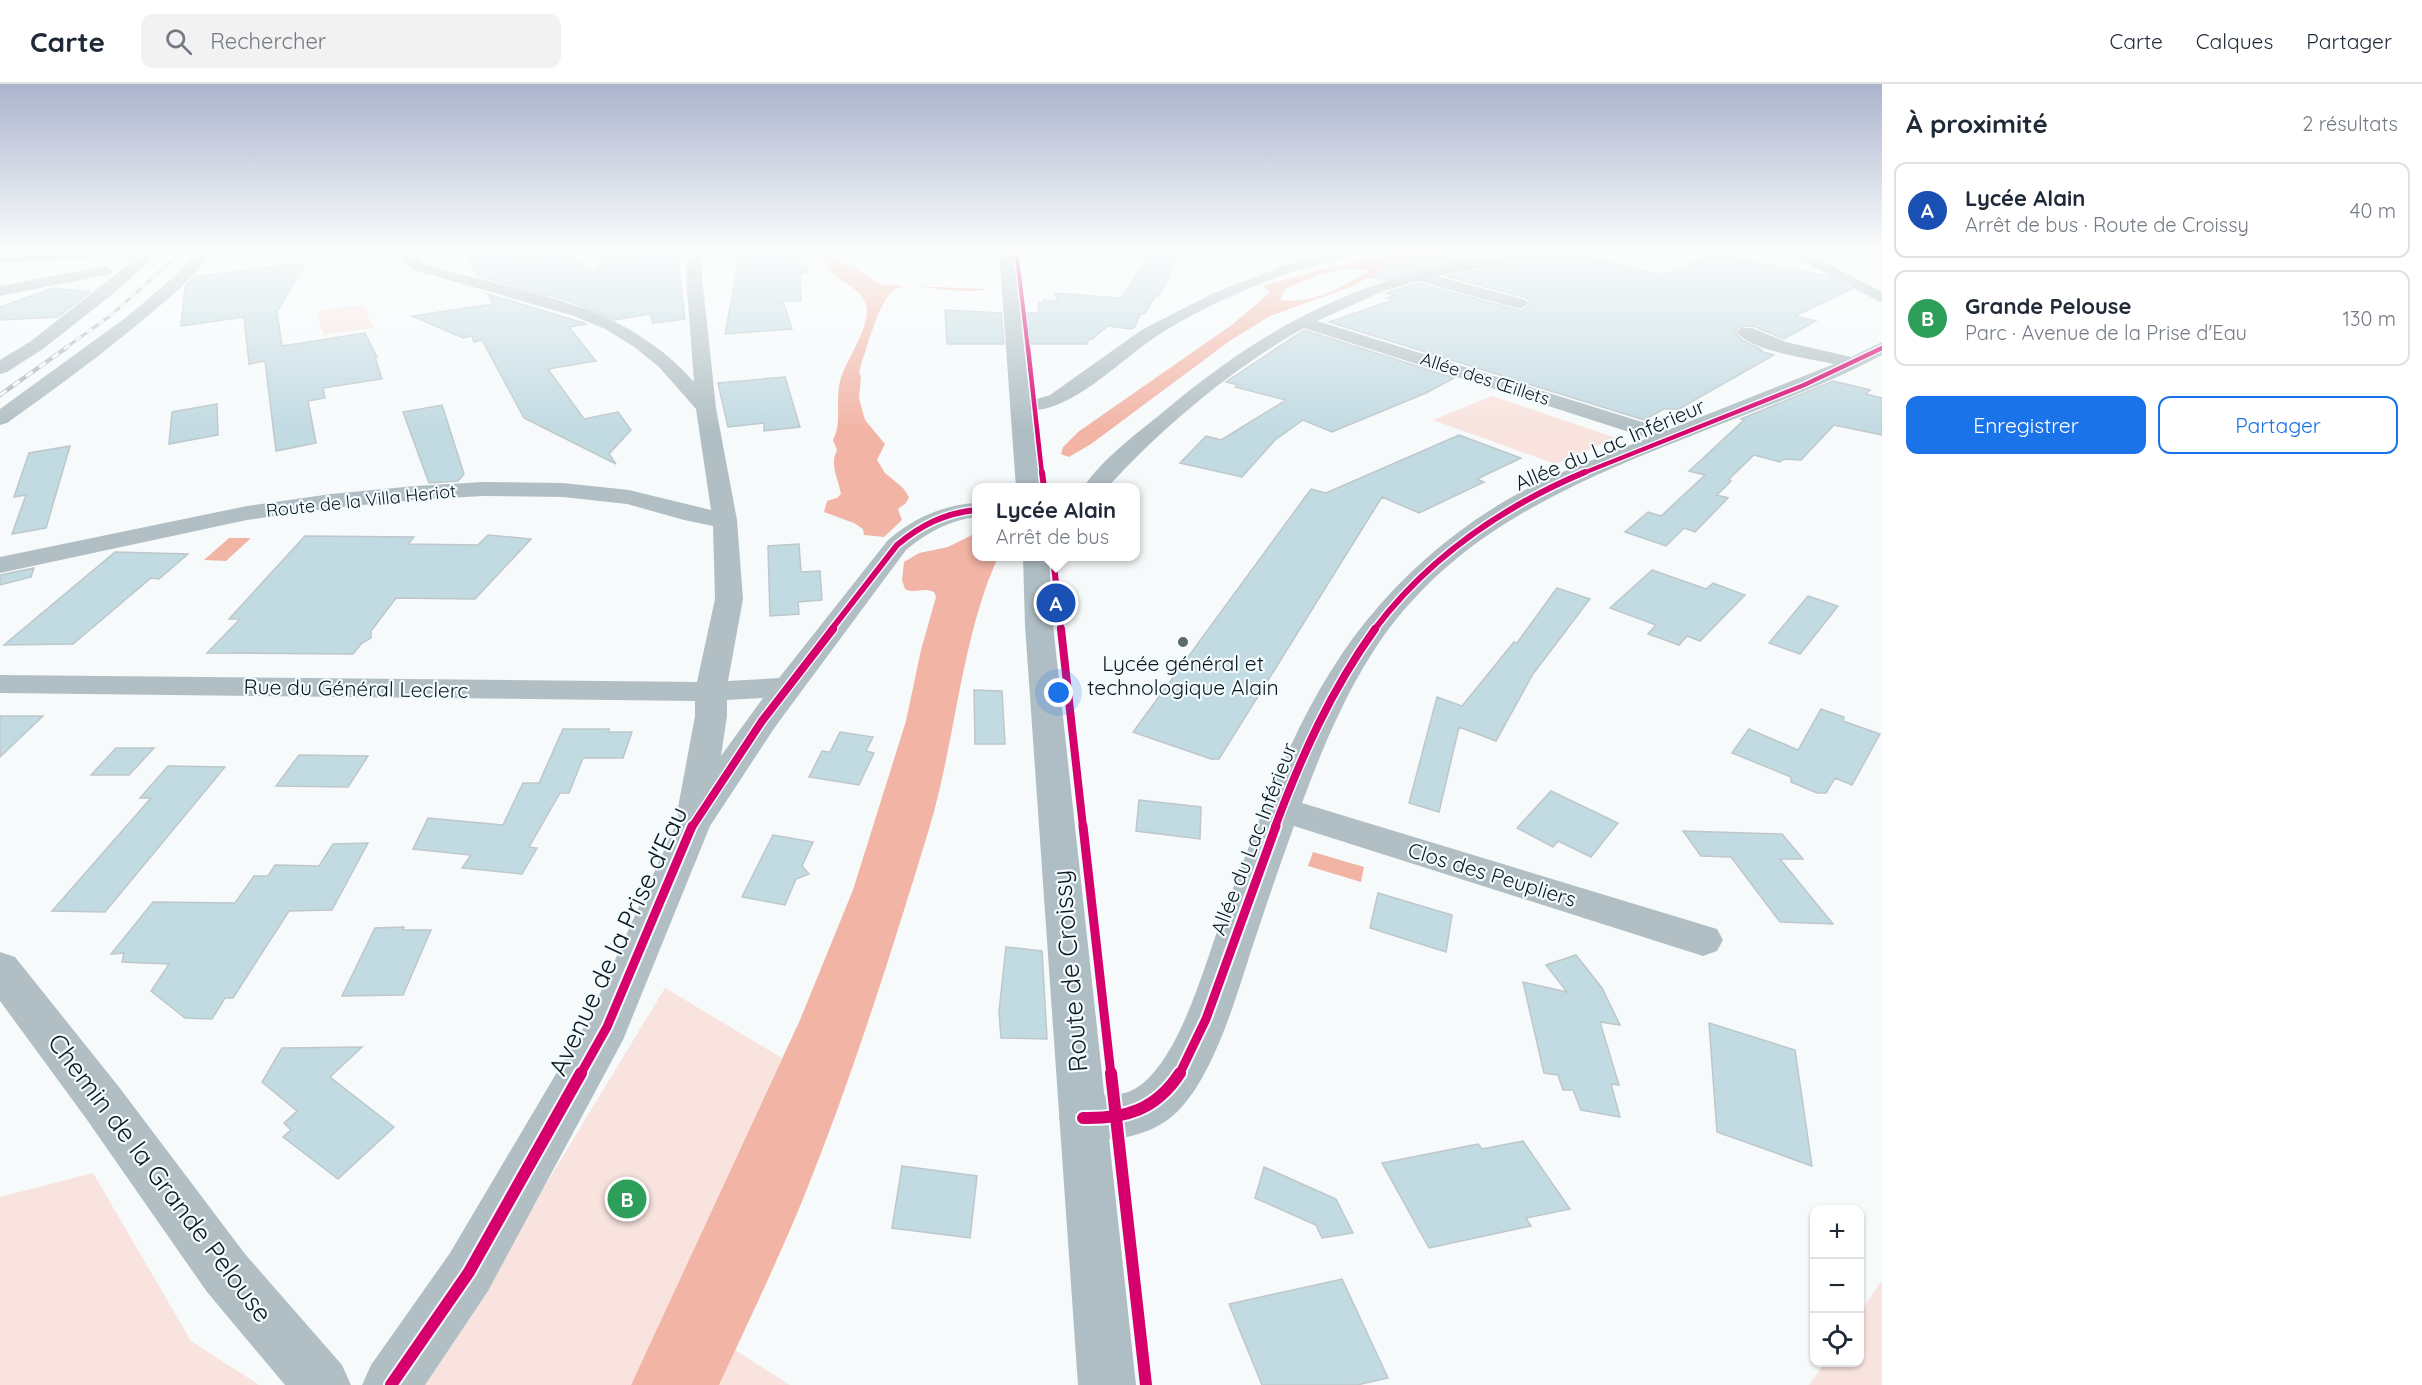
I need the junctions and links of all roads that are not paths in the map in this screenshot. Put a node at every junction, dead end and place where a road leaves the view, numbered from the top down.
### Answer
1 (82, 310) edge
2 (146, 310) edge
3 (573, 310) edge
4 (697, 310) edge
5 (1011, 310) edge
6 (1194, 310) edge
7 (1329, 310) edge
8 (1302, 322) junction
9 (1746, 332) dead end
10 (1882, 348) edge
11 (702, 358) junction
12 (666, 363) junction
13 (1854, 363) junction
14 (0, 368) edge
15 (1020, 405) junction
16 (706, 408) junction
17 (0, 419) edge
18 (1668, 437) junction
19 (1028, 483) edge
20 (1098, 483) edge
21 (972, 511) edge
22 (725, 520) junction
23 (1036, 561) edge
24 (0, 565) edge
25 (0, 684) edge
26 (789, 687) junction
27 (711, 703) junction
28 (762, 721) junction
29 (1281, 809) junction
30 (693, 824) junction
31 (1703, 940) dead end
32 (0, 969) edge
33 (1083, 1118) junction
34 (322, 1385) edge
35 (391, 1385) edge
36 (1107, 1385) edge

1 - 14 street
2 - 17 street
3 - 12 street
4 - 11 street
5 - 15 main road
6 - 15 street
7 - 8 street
8 - 18 street, Allée des Œillets
8 - 20 street
9 - 13 street
10 - 13 street, Allée du Lac Inférieur
11 - 12 street
11 - 16 street
12 - 16 street
13 - 18 street, Allée du Lac Inférieur
15 - 19 main road
16 - 22 street
18 - 29 street, Allée du Lac Inférieur
21 - 26 street, Avenue de la Prise d'Eau
22 - 24 street, Route de la Villa Heriot
22 - 27 street
23 - 33 main road, Route de Croissy
25 - 27 street, Rue du Général Leclerc
26 - 27 street, Rue du Général Leclerc
26 - 28 street, Avenue de la Prise d'Eau
27 - 28 street
27 - 30 street
28 - 30 street, Avenue de la Prise d'Eau
29 - 31 street, Clos des Peupliers
29 - 33 street, Allée du Lac Inférieur
30 - 35 street, Avenue de la Prise d'Eau
32 - 34 street, Chemin de la Grande Pelouse
33 - 36 main road, Route de Croissy

